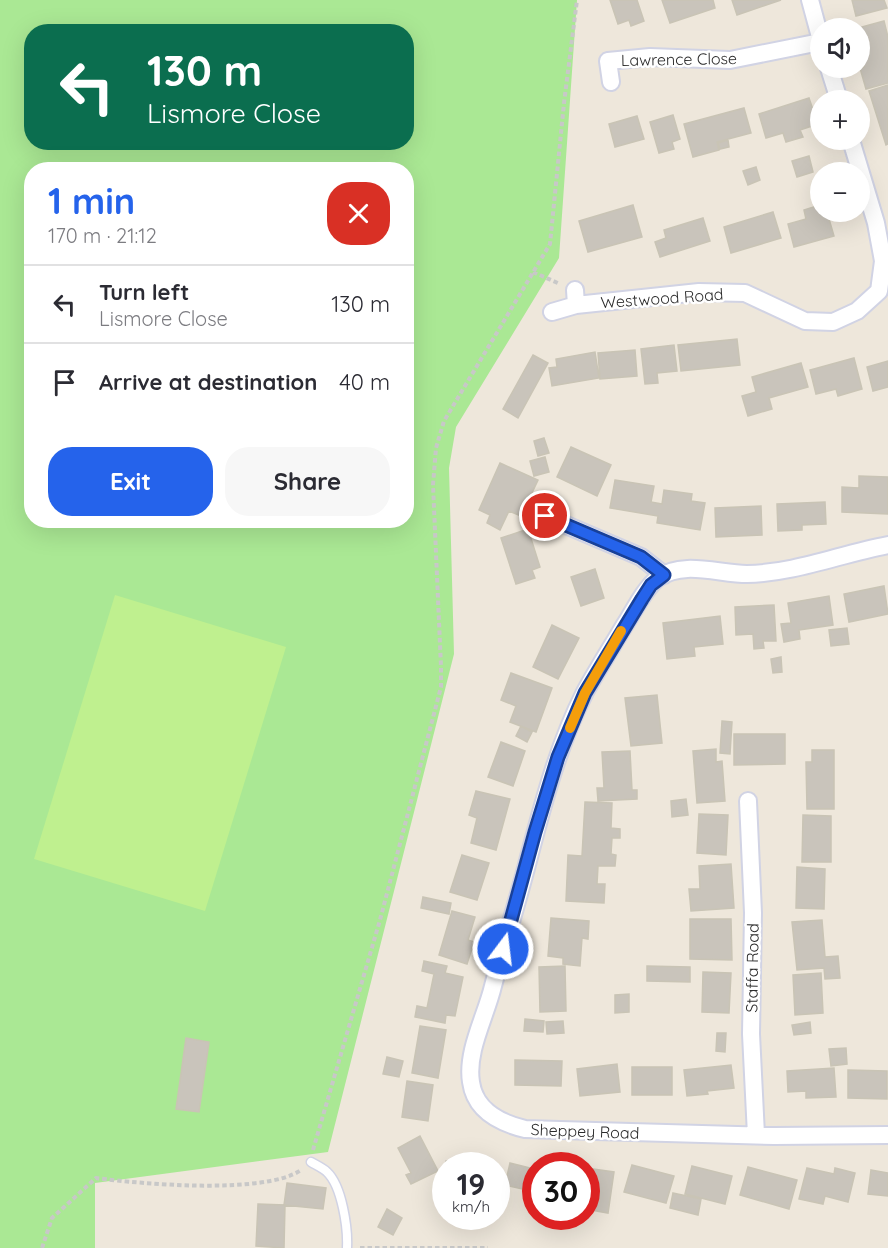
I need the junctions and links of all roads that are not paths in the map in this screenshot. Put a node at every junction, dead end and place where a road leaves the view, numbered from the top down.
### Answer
1 (810, 0) edge
2 (815, 18) edge
3 (810, 41) edge
4 (611, 82) dead end
5 (854, 150) edge
6 (552, 312) dead end
7 (545, 516) dead end
8 (888, 545) edge
9 (664, 575) junction
10 (748, 801) dead end
11 (756, 1135) junction
12 (888, 1135) edge
13 (311, 1162) road end
14 (347, 1248) edge

1 - 2 street
3 - 4 street, Lawrence Close
5 - 6 street, Westwood Road
7 - 9 street
8 - 9 street
9 - 11 street, Sheppey Road
10 - 11 street, Staffa Road
11 - 12 street, Sheppey Road
13 - 14 lane

